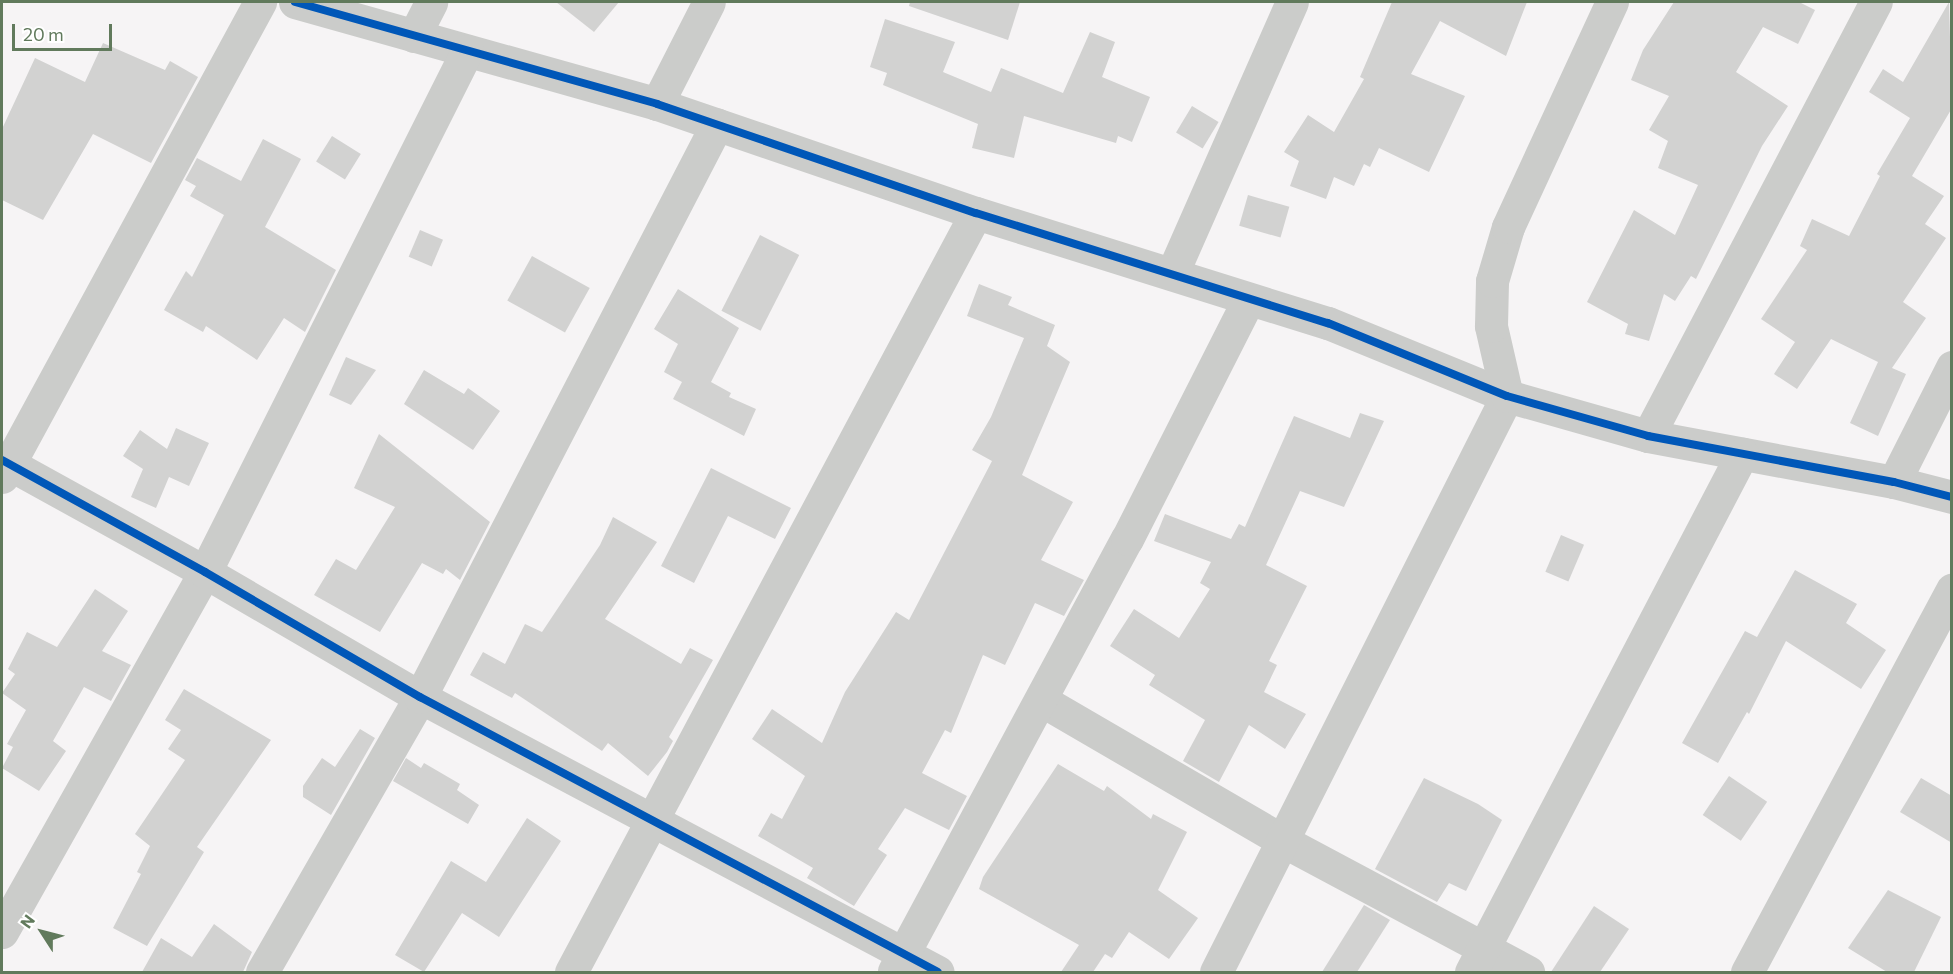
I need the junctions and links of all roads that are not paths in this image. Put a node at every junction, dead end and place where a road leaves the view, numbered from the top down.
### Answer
1 (260, 2) edge
2 (295, 2) edge
3 (431, 2) edge
4 (709, 2) edge
5 (1292, 2) edge
6 (1612, 2) edge
7 (1876, 2) edge
8 (414, 36) junction
9 (467, 51) junction
10 (657, 104) junction
11 (717, 124) junction
12 (976, 213) junction
13 (1172, 274) junction
14 (1249, 299) junction
15 (1952, 368) edge
16 (1507, 396) junction
17 (1648, 436) junction
18 (1742, 454) junction
19 (4, 467) edge
20 (1894, 482) junction
21 (1952, 497) edge
22 (205, 572) junction
23 (1952, 589) edge
24 (420, 697) junction
25 (1041, 700) junction
26 (653, 821) junction
27 (1283, 841) junction
28 (2, 932) edge
29 (1478, 959) edge
30 (898, 963) edge
31 (262, 972) edge
32 (571, 972) edge
33 (938, 972) edge
34 (1216, 972) edge
35 (1528, 972) edge
36 (1747, 972) edge

1 - 19 street
2 - 8 street
3 - 8 street
4 - 10 street
5 - 13 street
6 - 16 street
7 - 17 street
8 - 9 street
9 - 10 street
9 - 22 street
10 - 11 street
11 - 12 street
11 - 24 street
12 - 13 street
12 - 26 street
13 - 14 street
14 - 16 street
14 - 25 street
15 - 20 street
16 - 17 street
16 - 27 street
17 - 18 street
18 - 20 street
18 - 29 street
19 - 22 street
20 - 21 street
22 - 24 street
22 - 28 street
23 - 36 street
24 - 26 street
24 - 31 street
25 - 27 street
25 - 30 street
26 - 30 street
26 - 32 street
27 - 29 street
27 - 34 street
29 - 35 street
30 - 33 street

